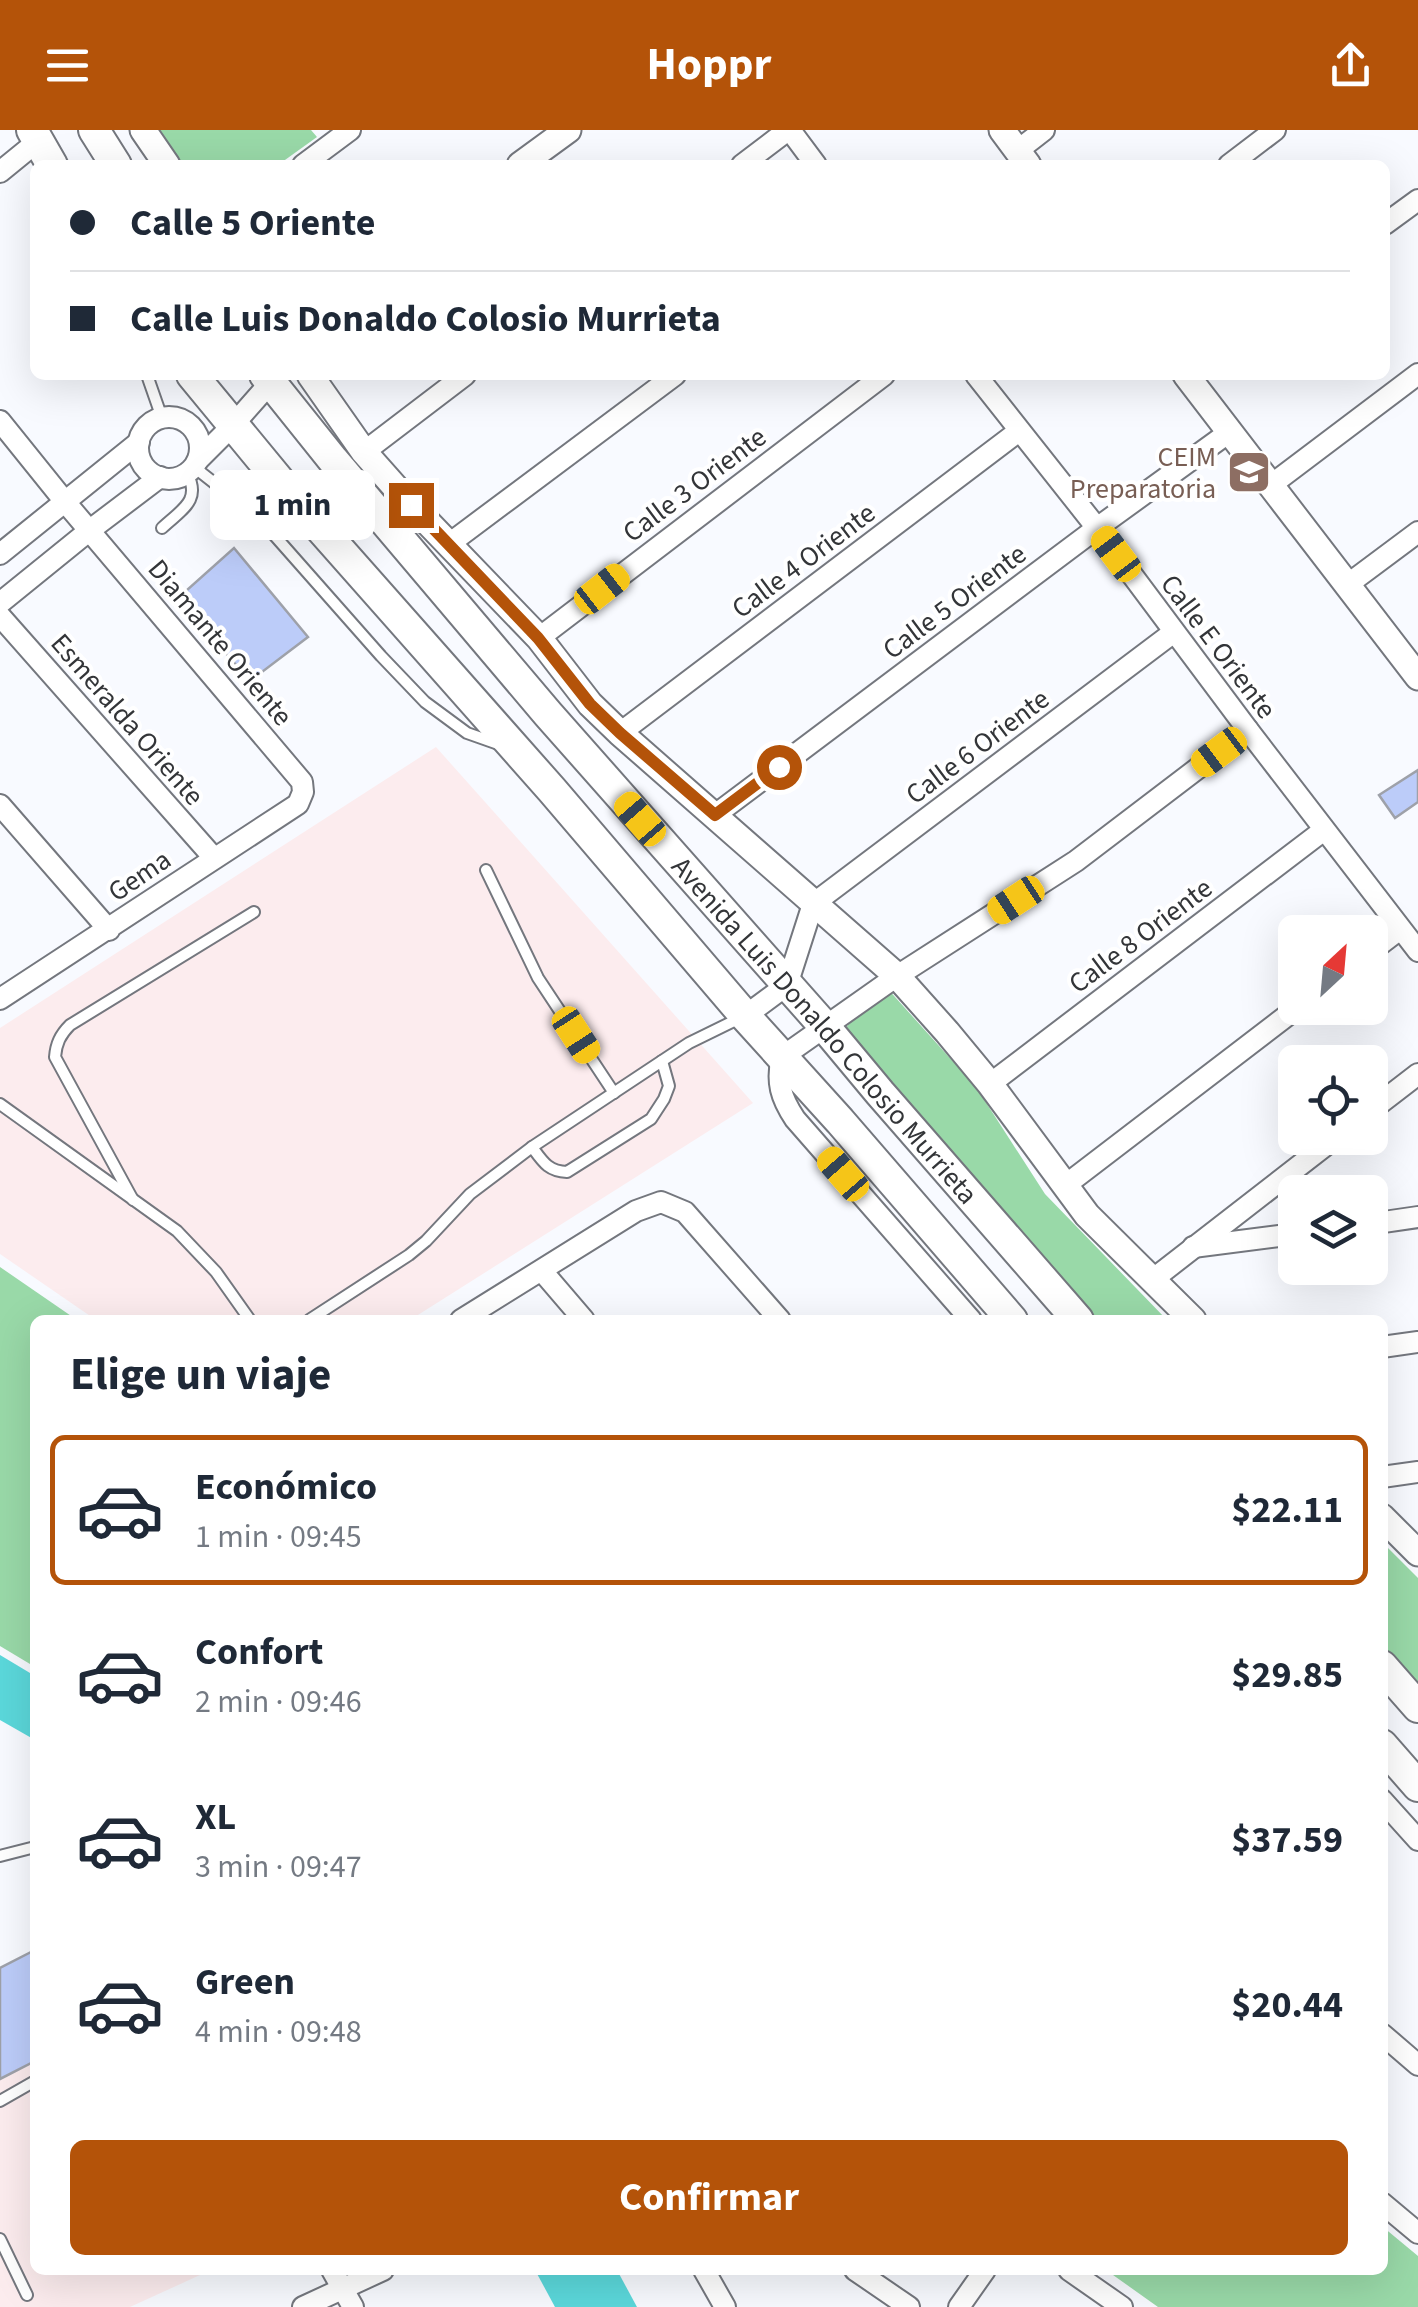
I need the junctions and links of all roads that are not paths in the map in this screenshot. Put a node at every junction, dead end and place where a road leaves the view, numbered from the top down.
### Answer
1 (94, 130) edge
2 (143, 130) edge
3 (350, 130) edge
4 (568, 130) edge
5 (789, 130) edge
6 (1044, 130) edge
7 (1276, 130) edge
8 (1016, 149) edge
9 (40, 150) edge
10 (113, 160) edge
11 (164, 160) edge
12 (310, 160) edge
13 (527, 160) edge
14 (749, 160) edge
15 (812, 160) edge
16 (1235, 160) edge
17 (0, 172) edge
18 (1418, 200) edge
19 (1390, 220) edge
20 (1418, 374) edge
21 (148, 380) edge
22 (203, 380) edge
23 (205, 380) edge
24 (267, 380) edge
25 (269, 380) edge
26 (314, 380) edge
27 (458, 380) edge
28 (668, 380) edge
29 (877, 380) edge
30 (980, 380) edge
31 (1190, 380) edge
32 (165, 418) junction
33 (0, 420) edge
34 (233, 425) junction
35 (1019, 431) junction
36 (1228, 432) junction
37 (139, 442) junction
38 (364, 452) junction
39 (193, 467) junction
40 (160, 477) junction
41 (1271, 485) junction
42 (66, 503) junction
43 (162, 528) dead end
44 (1096, 528) junction
45 (90, 530) junction
46 (1418, 532) edge
47 (449, 544) junction
48 (0, 554) edge
49 (1347, 585) junction
50 (0, 603) edge
51 (0, 616) edge
52 (1174, 632) junction
53 (538, 638) junction
54 (1418, 677) edge
55 (1248, 730) junction
56 (620, 733) junction
57 (518, 752) junction
58 (304, 792) joint
59 (0, 805) edge
60 (715, 815) junction
61 (1324, 830) junction
62 (214, 858) junction
63 (486, 870) dead end
64 (813, 904) junction
65 (254, 912) dead end
66 (1400, 929) junction
67 (108, 930) junction
68 (1388, 938) edge
69 (1418, 951) edge
70 (897, 976) junction
71 (787, 985) junction
72 (0, 999) edge
73 (745, 1016) junction
74 (1278, 1022) edge
75 (825, 1027) junction
76 (782, 1057) junction
77 (662, 1061) junction
78 (1418, 1074) edge
79 (990, 1084) junction
80 (614, 1092) junction
81 (1388, 1097) edge
82 (0, 1104) edge
83 (532, 1147) junction
84 (1313, 1155) edge
85 (1066, 1184) junction
86 (133, 1200) junction
87 (1418, 1217) edge
88 (1388, 1221) edge
89 (1278, 1236) edge
90 (1191, 1248) junction
91 (542, 1272) junction
92 (1152, 1280) junction
93 (246, 1315) edge
94 (317, 1315) edge
95 (470, 1315) edge
96 (580, 1315) edge
97 (776, 1315) edge
98 (961, 1315) edge
99 (1008, 1315) edge
100 (1074, 1315) edge
101 (1188, 1315) edge
102 (1418, 1342) edge
103 (1388, 1346) edge
104 (1418, 1472) edge
105 (1388, 1476) edge
106 (1388, 1523) edge
107 (1418, 1554) edge
108 (1388, 1673) edge
109 (1418, 1707) edge
110 (1388, 1752) edge
111 (1418, 1786) edge
112 (1388, 1815) edge
113 (1418, 1840) edge
114 (30, 1848) edge
115 (0, 1856) edge
116 (1388, 2039) edge
117 (1418, 2065) edge
118 (30, 2084) edge
119 (0, 2101) edge
120 (1388, 2208) edge
121 (1418, 2233) edge
122 (0, 2239) edge
123 (707, 2275) edge
124 (862, 2275) edge
125 (981, 2275) edge
126 (1076, 2275) edge
127 (338, 2279) edge
128 (27, 2294) dead end
129 (303, 2307) edge
130 (353, 2307) edge
131 (725, 2307) edge
132 (908, 2307) edge
133 (958, 2307) edge
134 (1122, 2307) edge

1 - 10 main road
2 - 11 street
3 - 12 street
4 - 13 street
5 - 14 street
5 - 15 street
6 - 8 street
7 - 16 street
9 - 17 street
18 - 19 street
20 - 41 street
21 - 32 lane
22 - 32 street
23 - 34 main road, Avenida Luis Donaldo Colosio Murrieta
24 - 34 street
25 - 71 main road, Avenida Luis Donaldo Colosio Murrieta
26 - 38 street
27 - 38 street
28 - 47 street
29 - 53 street, Calle 3 Oriente
30 - 35 street, Calle E Oriente
31 - 36 street
32 - 37 street
32 - 39 street
33 - 42 street, Diamante Oriente
34 - 39 street
34 - 57 main road, Avenida Luis Donaldo Colosio Murrieta
35 - 44 street, Calle E Oriente
35 - 56 street, Calle 4 Oriente
36 - 41 street
36 - 44 street, Calle 5 Oriente
37 - 40 street
37 - 42 street
38 - 47 street
39 - 40 street
39 - 43 lane
39 - 57 lane
40 - 45 street
41 - 49 street
42 - 45 street, Diamante Oriente
42 - 48 street
44 - 52 street, Calle E Oriente
44 - 60 street, Calle 5 Oriente
45 - 50 street
45 - 58 street, Diamante Oriente
46 - 49 street
47 - 53 street
49 - 54 street
51 - 62 street, Esmeralda Oriente
52 - 55 street, Calle E Oriente
52 - 64 street, Calle 6 Oriente
53 - 56 street
55 - 61 street, Calle E Oriente
55 - 70 street
56 - 60 street
57 - 73 main road, Avenida Luis Donaldo Colosio Murrieta
58 - 62 street, Gema
59 - 67 street
60 - 64 street
61 - 66 street, Calle E Oriente
61 - 79 street, Calle 8 Oriente
62 - 67 street, Gema
63 - 80 lane
64 - 70 street
64 - 71 street
65 - 86 lane
66 - 68 street
66 - 69 street, Calle E Oriente
67 - 72 street, Gema
70 - 75 street
70 - 79 street
71 - 73 street
71 - 75 main road, Avenida Luis Donaldo Colosio Murrieta
73 - 76 main road, Avenida Luis Donaldo Colosio Murrieta
73 - 77 lane
74 - 85 street
75 - 76 street
75 - 100 main road, Avenida Luis Donaldo Colosio Murrieta
76 - 98 street
76 - 99 main road, Avenida Luis Donaldo Colosio Murrieta
77 - 80 lane
77 - 83 lane
78 - 81 street
79 - 85 street
80 - 83 lane
82 - 86 lane
83 - 94 lane
84 - 90 street
85 - 92 street
86 - 93 lane
87 - 88 street
89 - 90 street
90 - 92 street
91 - 95 street
91 - 96 street
91 - 97 street
92 - 101 street
102 - 103 street
104 - 105 street
106 - 107 street
108 - 109 main road
110 - 111 main road
112 - 113 street
114 - 115 lane
116 - 117 street
118 - 119 lane
120 - 121 street
122 - 128 lane
123 - 131 street
124 - 132 street
125 - 133 street
126 - 134 street
127 - 129 street
127 - 130 street

